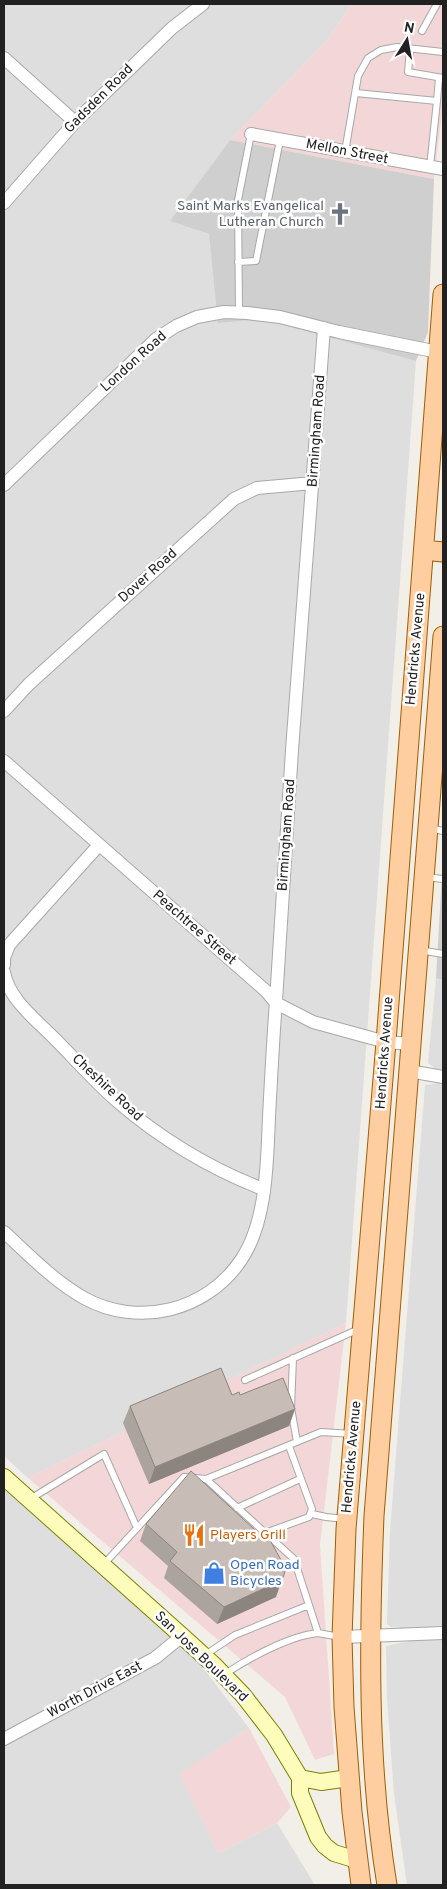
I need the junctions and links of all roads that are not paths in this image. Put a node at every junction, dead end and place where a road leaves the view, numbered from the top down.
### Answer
1 (203, 4) edge
2 (437, 4) edge
3 (422, 31) dead end
4 (410, 49) junction
5 (443, 52) edge
6 (4, 58) edge
7 (441, 78) edge
8 (356, 93) junction
9 (437, 101) junction
10 (75, 122) junction
11 (251, 134) joint
12 (280, 140) junction
13 (345, 152) junction
14 (430, 168) junction
15 (443, 169) edge
16 (4, 203) edge
17 (238, 262) junction
18 (443, 294) edge
19 (239, 312) junction
20 (324, 328) junction
21 (441, 353) edge
22 (313, 482) junction
23 (4, 485) edge
24 (424, 550) junction
25 (443, 552) edge
26 (443, 643) edge
27 (442, 682) edge
28 (441, 702) edge
29 (412, 704) junction
30 (4, 711) edge
31 (4, 761) edge
32 (436, 829) edge
33 (100, 845) junction
34 (398, 874) junction
35 (424, 876) junction
36 (443, 879) edge
37 (418, 950) junction
38 (443, 954) edge
39 (4, 965) edge
40 (4, 972) edge
41 (276, 1002) junction
42 (386, 1042) junction
43 (411, 1044) junction
44 (409, 1071) junction
45 (443, 1077) edge
46 (263, 1189) junction
47 (4, 1232) edge
48 (362, 1335) junction
49 (388, 1344) junction
50 (292, 1358) junction
51 (245, 1380) dead end
52 (354, 1434) junction
53 (297, 1442) junction
54 (289, 1446) junction
55 (206, 1479) junction
56 (300, 1479) junction
57 (6, 1482) edge
58 (29, 1500) junction
59 (237, 1508) junction
60 (312, 1514) junction
61 (347, 1519) junction
62 (137, 1528) junction
63 (265, 1533) junction
64 (103, 1565) junction
65 (309, 1605) junction
66 (318, 1633) junction
67 (443, 1633) edge
68 (182, 1636) junction
69 (342, 1637) junction
70 (370, 1637) junction
71 (204, 1656) junction
72 (224, 1675) junction
73 (4, 1738) edge
74 (349, 1778) junction
75 (300, 1785) junction
76 (377, 1790) junction
77 (357, 1860) junction
78 (361, 1885) edge
79 (387, 1885) edge

1 - 10 street, Gadsden Road
2 - 3 lane
4 - 5 lane
4 - 7 lane
4 - 8 lane
6 - 10 street
7 - 9 lane
8 - 9 lane
8 - 13 lane
9 - 14 lane
10 - 16 street, Gadsden Road
11 - 12 street, Mellon Street
11 - 17 lane
12 - 13 street, Mellon Street
12 - 17 lane
13 - 14 street, Mellon Street
14 - 15 street, Mellon Street
17 - 19 lane
18 - 21 main road, Hendricks Avenue
19 - 20 street, London Road
19 - 23 street, London Road
20 - 21 street, London Road
20 - 22 street, Birmingham Road
21 - 24 main road, Hendricks Avenue
22 - 30 street, Dover Road
22 - 41 street, Birmingham Road
24 - 25 main road
24 - 29 main road, Hendricks Avenue
26 - 27 main road, Hendricks Avenue
27 - 28 main road, Hendricks Avenue
28 - 29 main road
28 - 32 main road, Hendricks Avenue
29 - 34 main road, Hendricks Avenue
31 - 33 street, Peachtree Street
32 - 35 main road, Hendricks Avenue
33 - 39 street
33 - 41 street, Peachtree Street
34 - 35 main road
34 - 42 main road, Hendricks Avenue
35 - 36 lane
35 - 37 main road, Hendricks Avenue
37 - 38 lane
37 - 43 main road, Hendricks Avenue
40 - 46 street, Cheshire Road
41 - 42 street, Peachtree Street
41 - 46 street, Birmingham Road
42 - 43 street, Peachtree Street
42 - 48 main road, Hendricks Avenue
43 - 44 main road, Hendricks Avenue
44 - 45 street
44 - 49 main road, Hendricks Avenue
46 - 47 street, Birmingham Road
48 - 49 main road
48 - 50 lane
48 - 52 main road, Hendricks Avenue
49 - 70 main road, Hendricks Avenue
50 - 51 lane
50 - 53 lane
52 - 53 lane
52 - 61 main road, Hendricks Avenue
53 - 54 lane
54 - 55 lane
54 - 56 lane
55 - 59 lane
55 - 62 lane
56 - 59 lane
56 - 60 lane
57 - 58 street, San Jose Boulevard
58 - 62 lane
58 - 64 street, San Jose Boulevard
59 - 63 lane
60 - 61 lane
60 - 63 lane
61 - 69 main road, Hendricks Avenue
62 - 64 lane
63 - 65 lane
64 - 68 street, San Jose Boulevard
65 - 66 lane
65 - 71 lane
66 - 69 lane
66 - 72 lane
67 - 70 street
68 - 71 street, San Jose Boulevard
68 - 73 street, Worth Drive East
69 - 70 street
69 - 74 main road, Hendricks Avenue
70 - 76 main road, Hendricks Avenue
71 - 72 street, San Jose Boulevard
72 - 75 street, San Jose Boulevard
74 - 75 street
74 - 76 main road
74 - 77 main road, Hendricks Avenue
75 - 77 street, San Jose Boulevard
76 - 79 main road
77 - 78 main road

